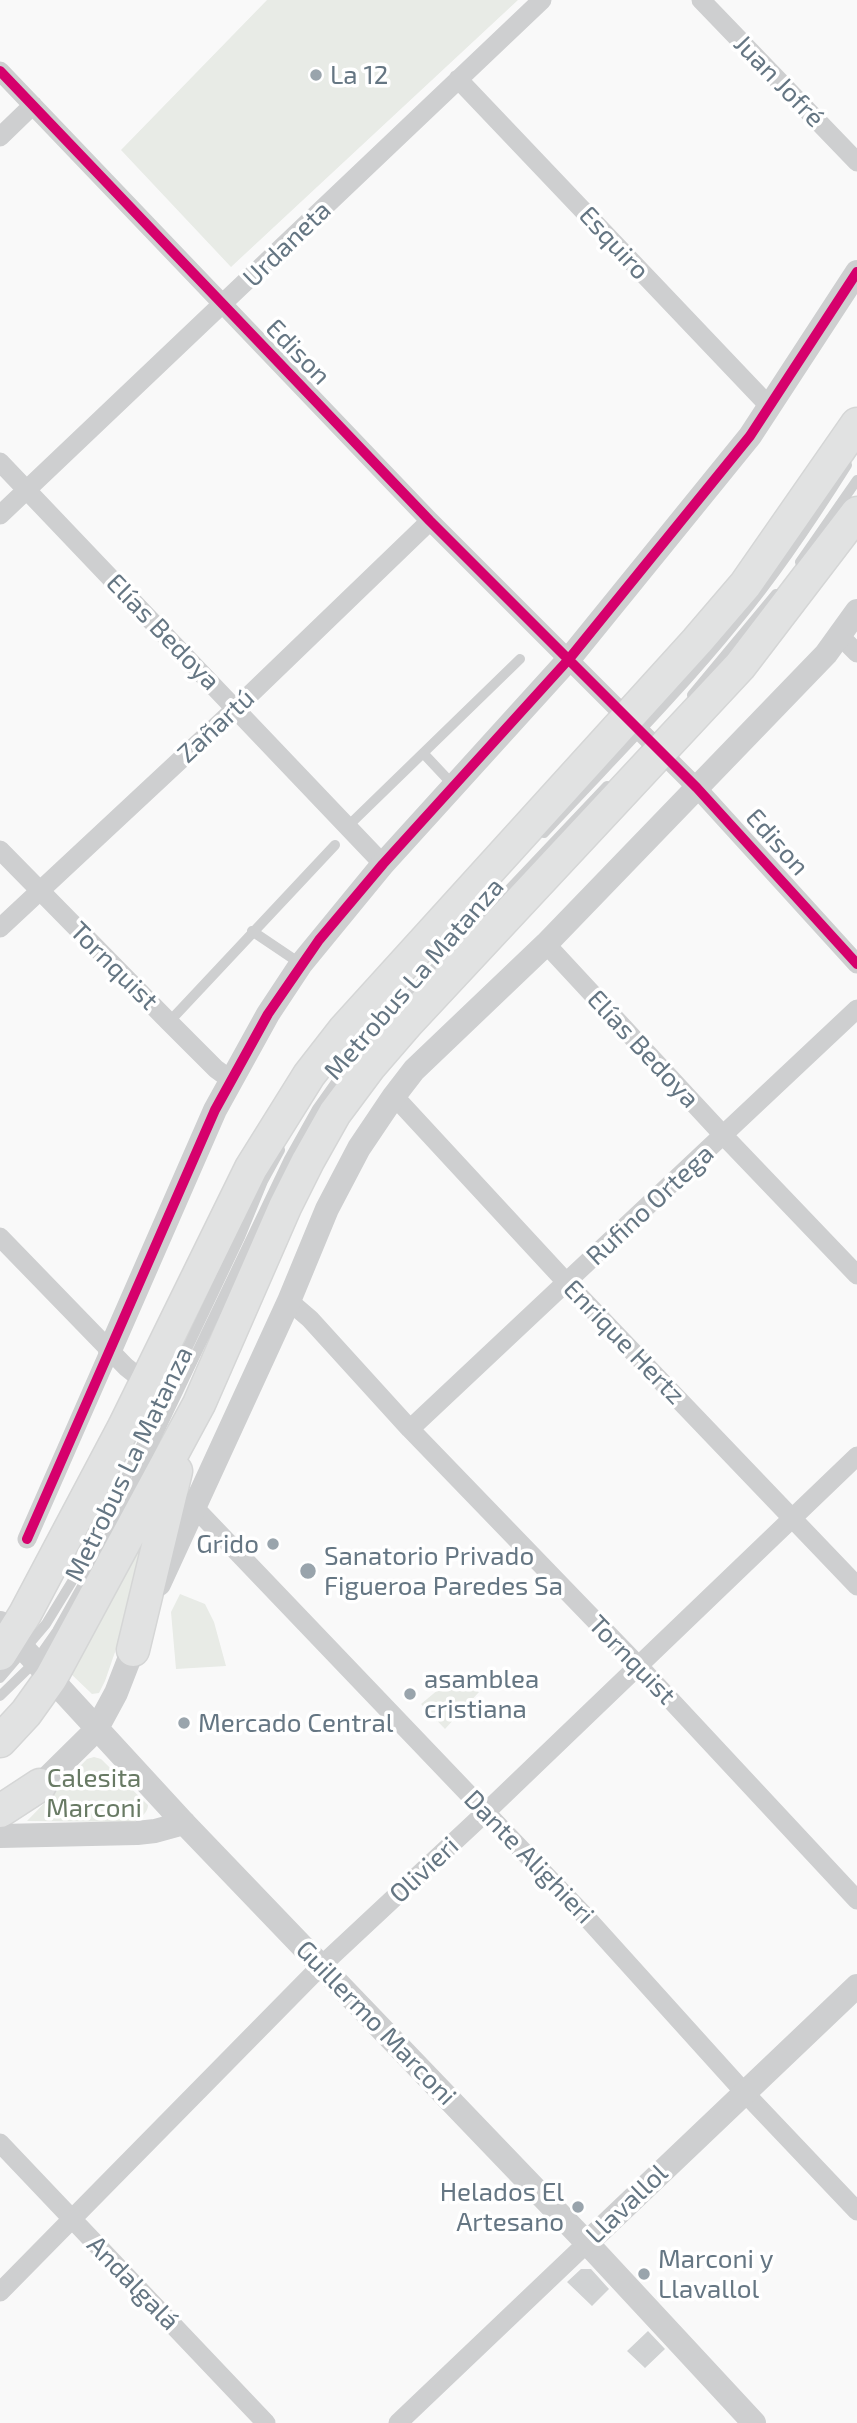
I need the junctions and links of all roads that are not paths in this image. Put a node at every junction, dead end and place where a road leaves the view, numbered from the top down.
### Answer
1 (542, 0) edge
2 (701, 0) edge
3 (0, 71) edge
4 (458, 79) junction
5 (33, 105) junction
6 (0, 137) edge
7 (857, 162) edge
8 (857, 272) edge
9 (222, 305) junction
10 (770, 407) junction
11 (857, 424) edge
12 (850, 461) dead end
13 (0, 462) edge
14 (857, 480) edge
15 (27, 489) junction
16 (857, 513) edge
17 (0, 515) edge
18 (430, 521) junction
19 (791, 575) dead end
20 (782, 585) dead end
21 (857, 611) edge
22 (849, 644) edge
23 (520, 659) dead end
24 (569, 659) junction
25 (687, 701) dead end
26 (236, 708) junction
27 (645, 742) junction
28 (424, 754) junction
29 (611, 781) dead end
30 (455, 787) junction
31 (697, 788) junction
32 (582, 812) junction
33 (347, 827) junction
34 (536, 842) dead end
35 (335, 845) dead end
36 (0, 850) edge
37 (383, 864) junction
38 (39, 890) junction
39 (0, 928) edge
40 (252, 931) junction
41 (546, 944) junction
42 (301, 964) junction
43 (857, 964) edge
44 (857, 1009) edge
45 (169, 1022) junction
46 (330, 1072) dead end
47 (231, 1080) junction
48 (322, 1083) dead end
49 (314, 1094) dead end
50 (394, 1096) junction
51 (302, 1113) dead end
52 (724, 1136) junction
53 (283, 1144) dead end
54 (0, 1237) edge
55 (857, 1275) edge
56 (567, 1283) junction
57 (289, 1301) junction
58 (110, 1350) junction
59 (145, 1382) junction
60 (199, 1404) junction
61 (410, 1429) junction
62 (857, 1456) edge
63 (195, 1508) junction
64 (793, 1517) junction
65 (27, 1539) dead end
66 (857, 1586) edge
67 (21, 1650) edge
68 (133, 1650) junction
69 (638, 1665) junction
70 (0, 1678) edge
71 (0, 1696) edge
72 (96, 1730) junction
73 (0, 1741) edge
74 (40, 1786) junction
75 (0, 1811) edge
76 (486, 1812) junction
77 (184, 1823) junction
78 (0, 1824) edge
79 (0, 1836) edge
80 (857, 1900) edge
81 (321, 1966) junction
82 (857, 1986) edge
83 (744, 2092) junction
84 (0, 2143) edge
85 (857, 2211) edge
86 (72, 2218) junction
87 (587, 2243) junction
88 (0, 2292) edge
89 (266, 2423) edge
90 (398, 2423) edge
91 (754, 2423) edge

1 - 4 street, Urdaneta
2 - 7 street, Juan Jofré
3 - 5 street, Edison
4 - 9 street, Urdaneta
4 - 10 street, Esquiro
5 - 6 street
5 - 9 street, Edison
8 - 10 street
9 - 15 street, Urdaneta
9 - 18 street, Edison
10 - 24 street
11 - 27 highway
12 - 27 lane, Metrobus La Matanza
13 - 15 street, Elías Bedoya
14 - 19 lane
15 - 17 street, Urdaneta
15 - 26 street, Elías Bedoya
16 - 27 highway
18 - 24 street, Edison
18 - 26 street, Zañartú
20 - 25 lane
21 - 22 street
22 - 31 street
23 - 28 lane
24 - 27 street, Edison
24 - 30 street
26 - 33 street, Elías Bedoya
26 - 38 street, Zañartú
27 - 31 street, Edison
27 - 32 lane, Metrobus La Matanza
27 - 34 lane, Metrobus La Matanza
27 - 59 highway
27 - 60 highway
28 - 30 lane
28 - 33 lane
29 - 32 lane, Metrobus La Matanza
30 - 37 street
31 - 41 street
31 - 43 street, Edison
32 - 67 lane, Metrobus La Matanza
33 - 37 street, Elías Bedoya
35 - 40 lane
36 - 38 street, Tornquist
37 - 42 street
38 - 39 street, Zañartú
38 - 45 street, Tornquist
40 - 42 lane
40 - 45 lane
41 - 50 street
41 - 52 street, Elías Bedoya
42 - 47 street
44 - 52 street, Rufino Ortega
45 - 47 street, Tornquist
46 - 48 lane, Metrobus La Matanza
47 - 58 street
49 - 51 lane, Metrobus La Matanza
50 - 56 street, Enrique Hertz
50 - 57 street
52 - 55 street, Elías Bedoya
52 - 56 street, Rufino Ortega
53 - 67 lane, Metrobus La Matanza
54 - 58 street
56 - 61 street, Rufino Ortega
56 - 64 street, Enrique Hertz
57 - 61 street, Tornquist
57 - 63 street
58 - 59 street
58 - 65 street
59 - 67 highway
60 - 67 highway
60 - 68 highway
61 - 69 street, Tornquist
62 - 64 street, Olivieri
63 - 68 street
63 - 76 street, Dante Alighieri
64 - 66 street, Enrique Hertz
64 - 69 street, Olivieri
67 - 70 lane, Metrobus La Matanza
67 - 71 lane, Metrobus La Matanza
67 - 72 street, Guillermo Marconi
67 - 73 highway
68 - 72 street
69 - 76 street, Olivieri
69 - 80 street, Tornquist
72 - 74 street
72 - 77 street, Guillermo Marconi
74 - 75 highway
74 - 78 street
76 - 81 street, Olivieri
76 - 83 street, Dante Alighieri
77 - 79 street
77 - 81 street, Guillermo Marconi
81 - 86 street, Olivieri
81 - 87 street, Guillermo Marconi
82 - 83 street, Llavallol
83 - 85 street, Dante Alighieri
83 - 87 street, Llavallol
84 - 86 street, Andalgalá
86 - 88 street, Olivieri
86 - 89 street, Andalgalá
87 - 90 street, Llavallol
87 - 91 street, Guillermo Marconi

